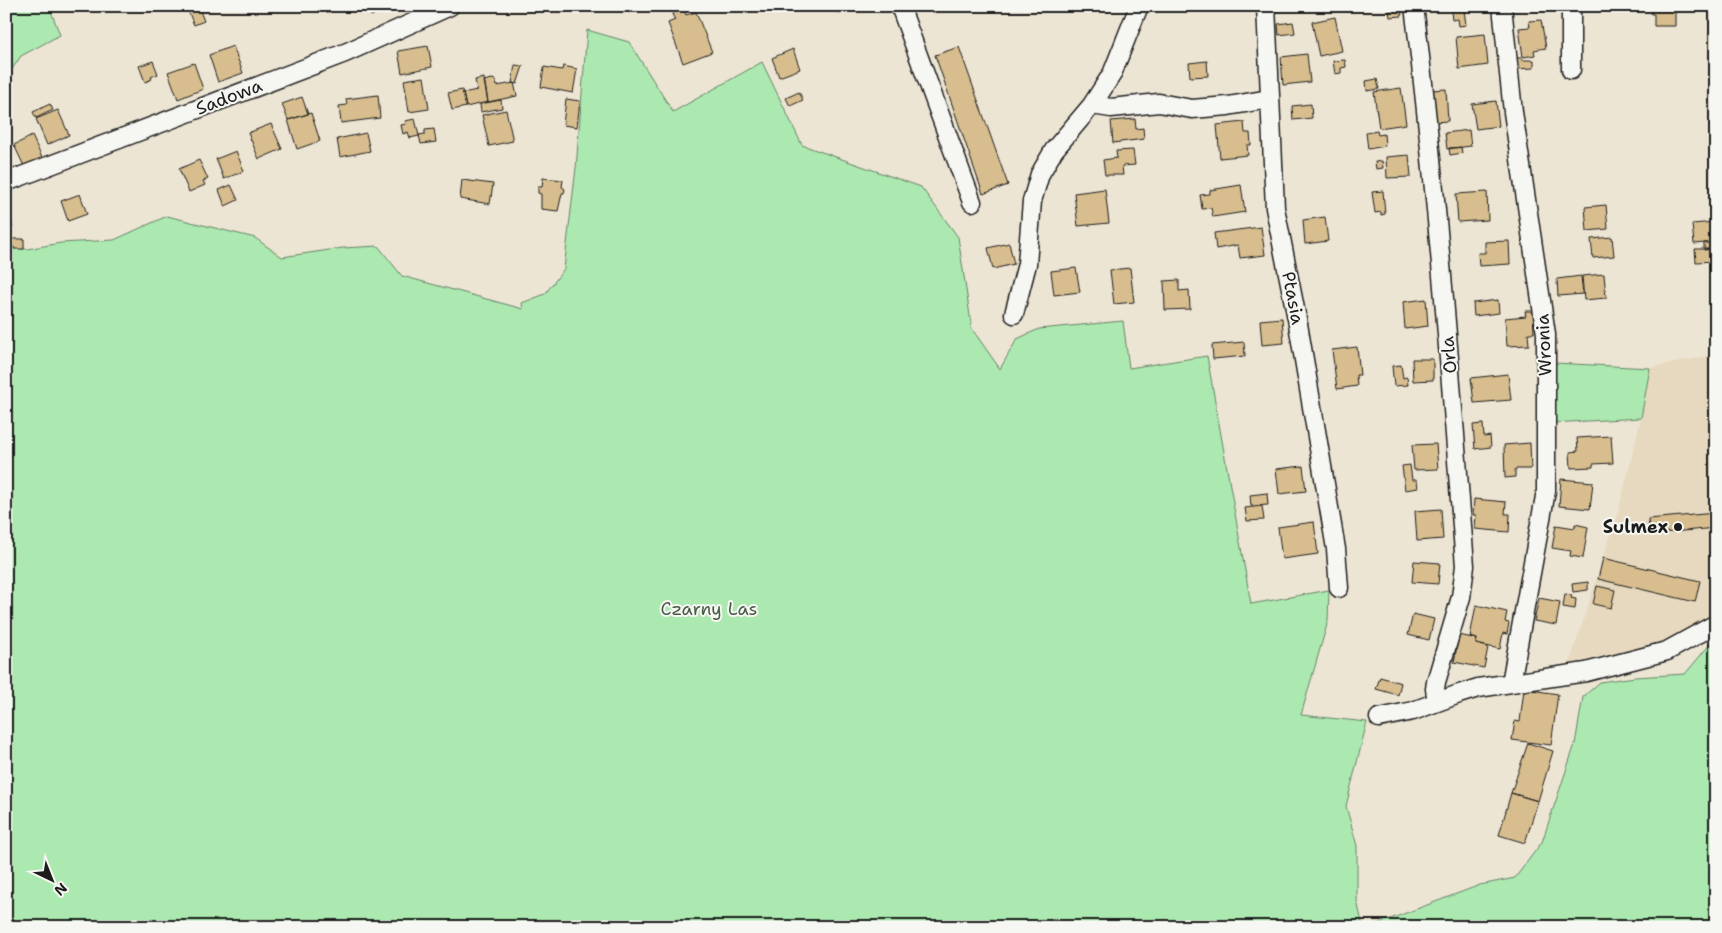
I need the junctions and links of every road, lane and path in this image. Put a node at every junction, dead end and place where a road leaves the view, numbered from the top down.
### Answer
1 (450, 6) edge
2 (900, 6) edge
3 (1139, 6) edge
4 (1266, 6) edge
5 (1414, 6) edge
6 (1502, 6) edge
7 (1571, 6) edge
8 (1571, 70) dead end
9 (1269, 99) junction
10 (1092, 105) junction
11 (6, 182) edge
12 (972, 202) dead end
13 (1014, 314) dead end
14 (1339, 588) dead end
15 (1716, 624) edge
16 (1511, 683) junction
17 (1437, 702) junction
18 (1379, 718) dead end

1 - 11 street, Sadowa
2 - 12 street
3 - 10 street
4 - 9 street, Ptasia
5 - 17 street, Orla
6 - 16 street, Wronia
7 - 8 street
9 - 10 street
9 - 14 street, Ptasia
10 - 13 street
15 - 16 street
16 - 17 street
17 - 18 street

